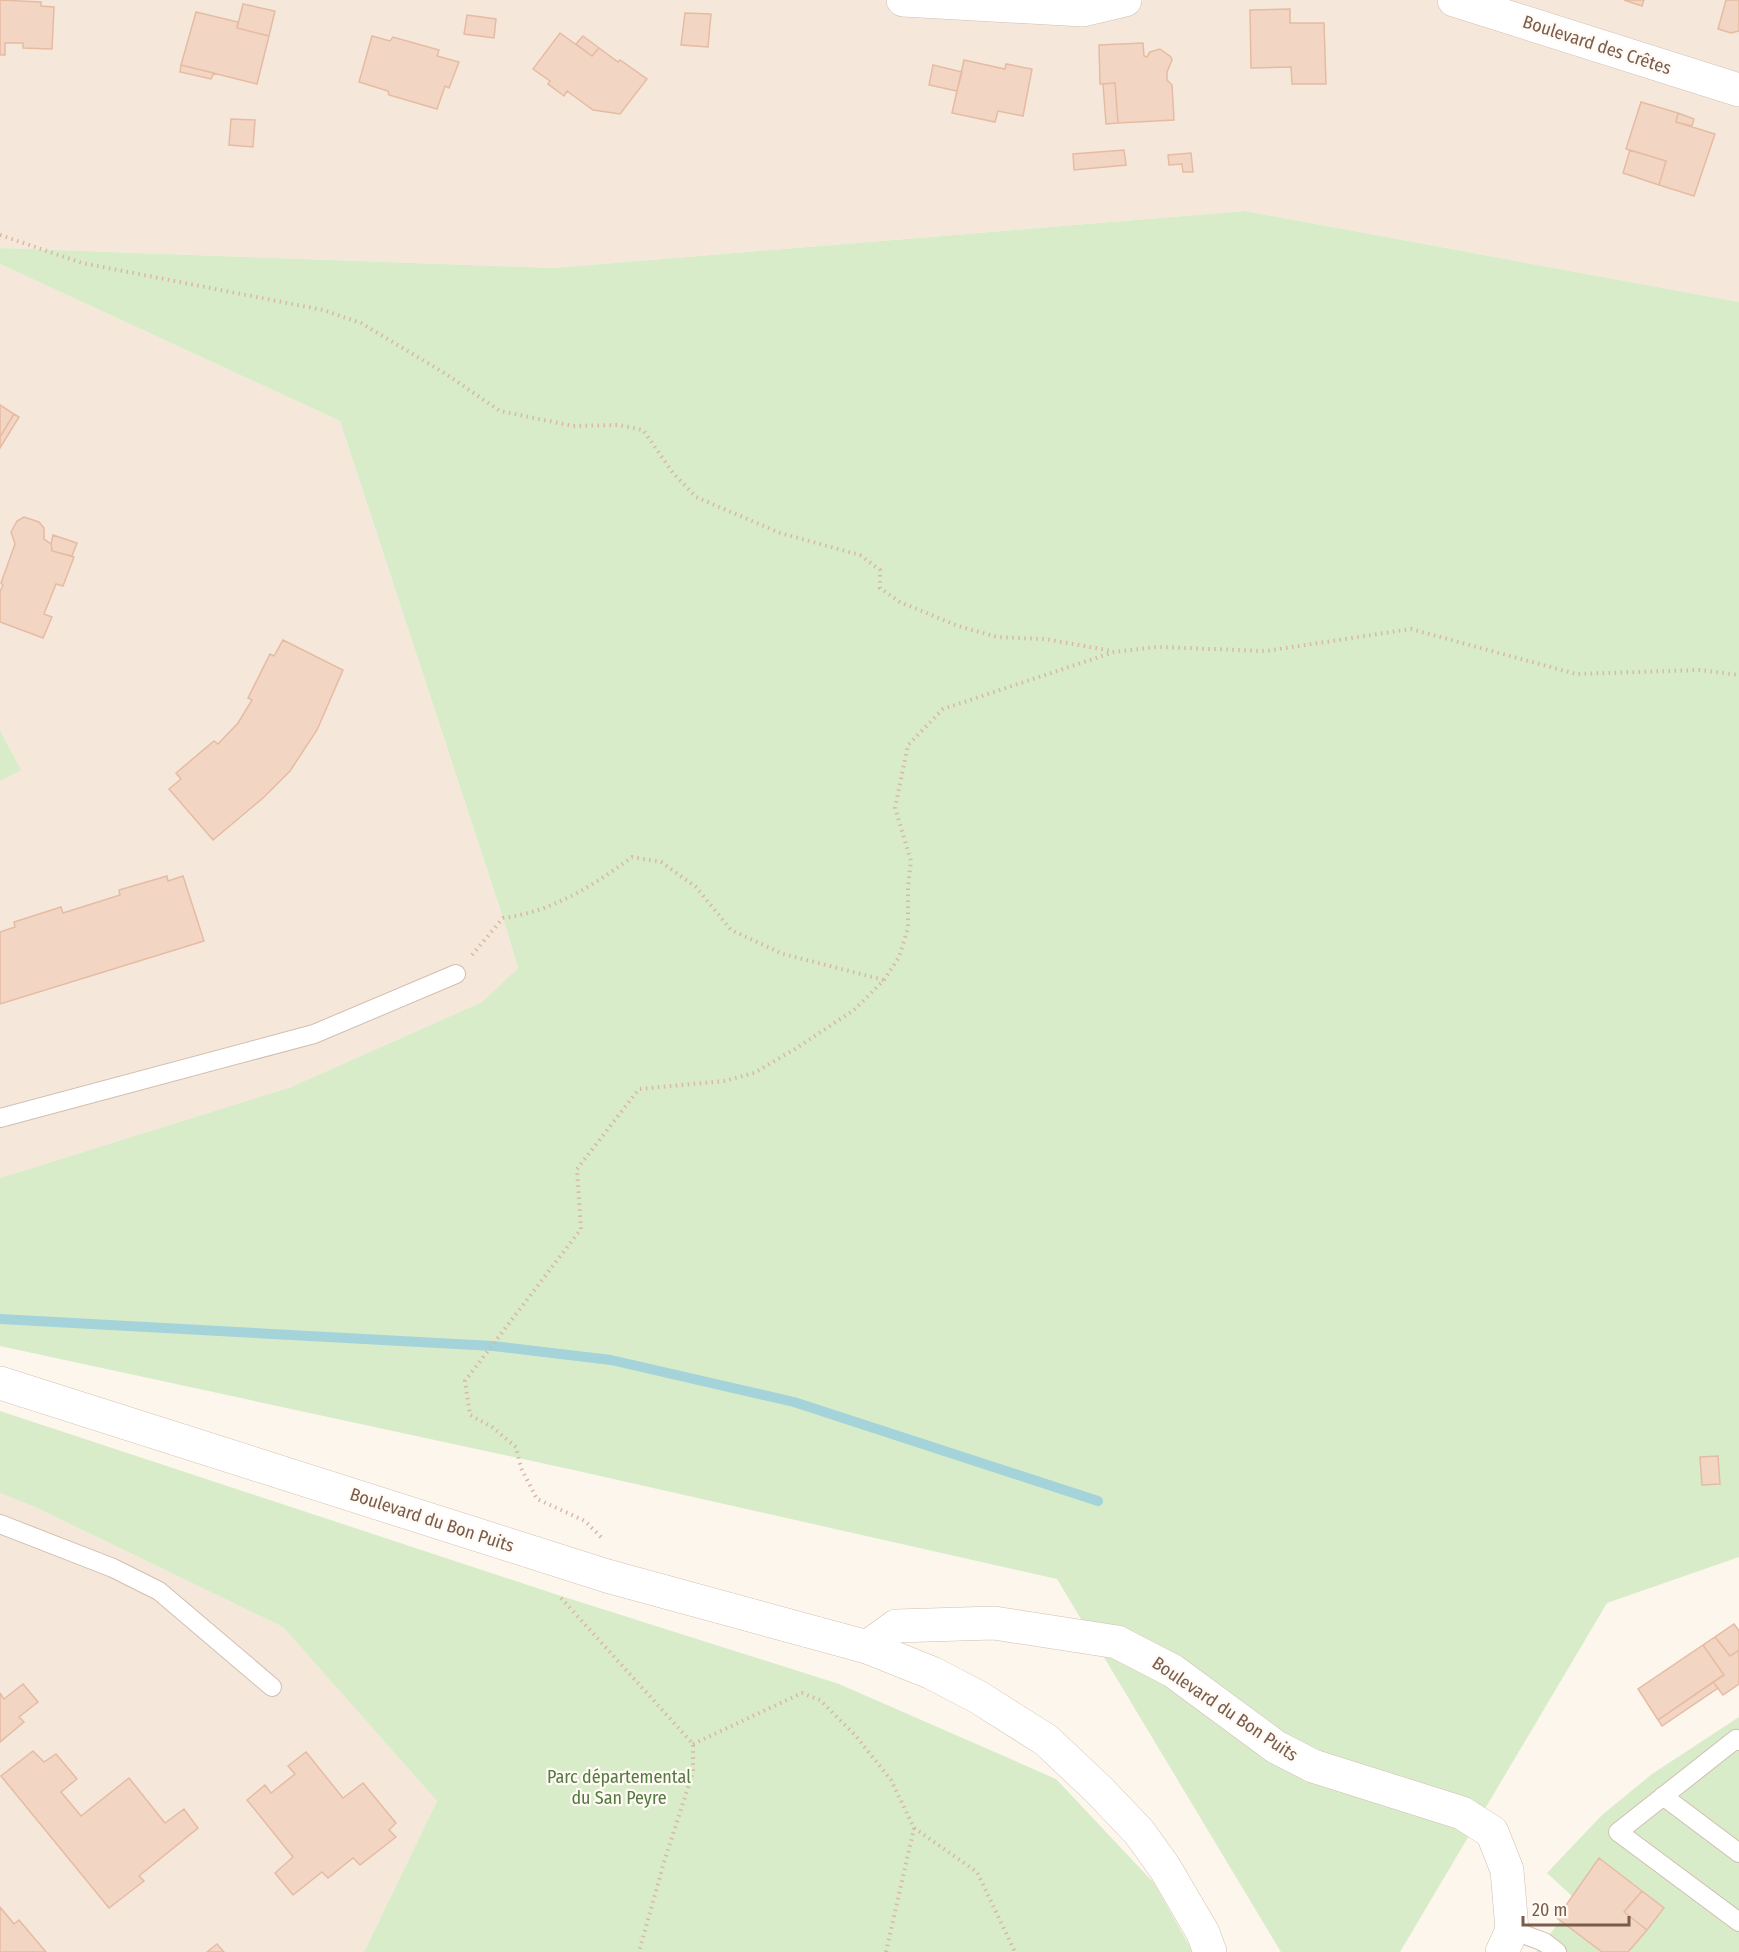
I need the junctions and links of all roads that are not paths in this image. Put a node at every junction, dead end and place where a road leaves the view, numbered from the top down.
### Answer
1 (903, 0) edge
2 (1125, 0) edge
3 (1454, 0) edge
4 (1739, 90) edge
5 (456, 974) road end
6 (0, 1118) edge
7 (0, 1383) edge
8 (0, 1524) edge
9 (867, 1647) junction
10 (272, 1687) dead end
11 (1739, 1741) edge
12 (1663, 1796) junction
13 (1739, 1853) edge
14 (1739, 1922) edge
15 (1507, 1941) edge
16 (1210, 1952) edge
17 (1557, 1952) edge

1 - 2 main road
3 - 4 main road, Boulevard des Crêtes
5 - 6 lane
7 - 9 main road, Boulevard du Bon Puits
8 - 10 lane
9 - 15 main road, Boulevard du Bon Puits
9 - 16 main road, Boulevard du Bon Puits
11 - 12 lane
12 - 13 lane
12 - 14 lane
15 - 17 lane

